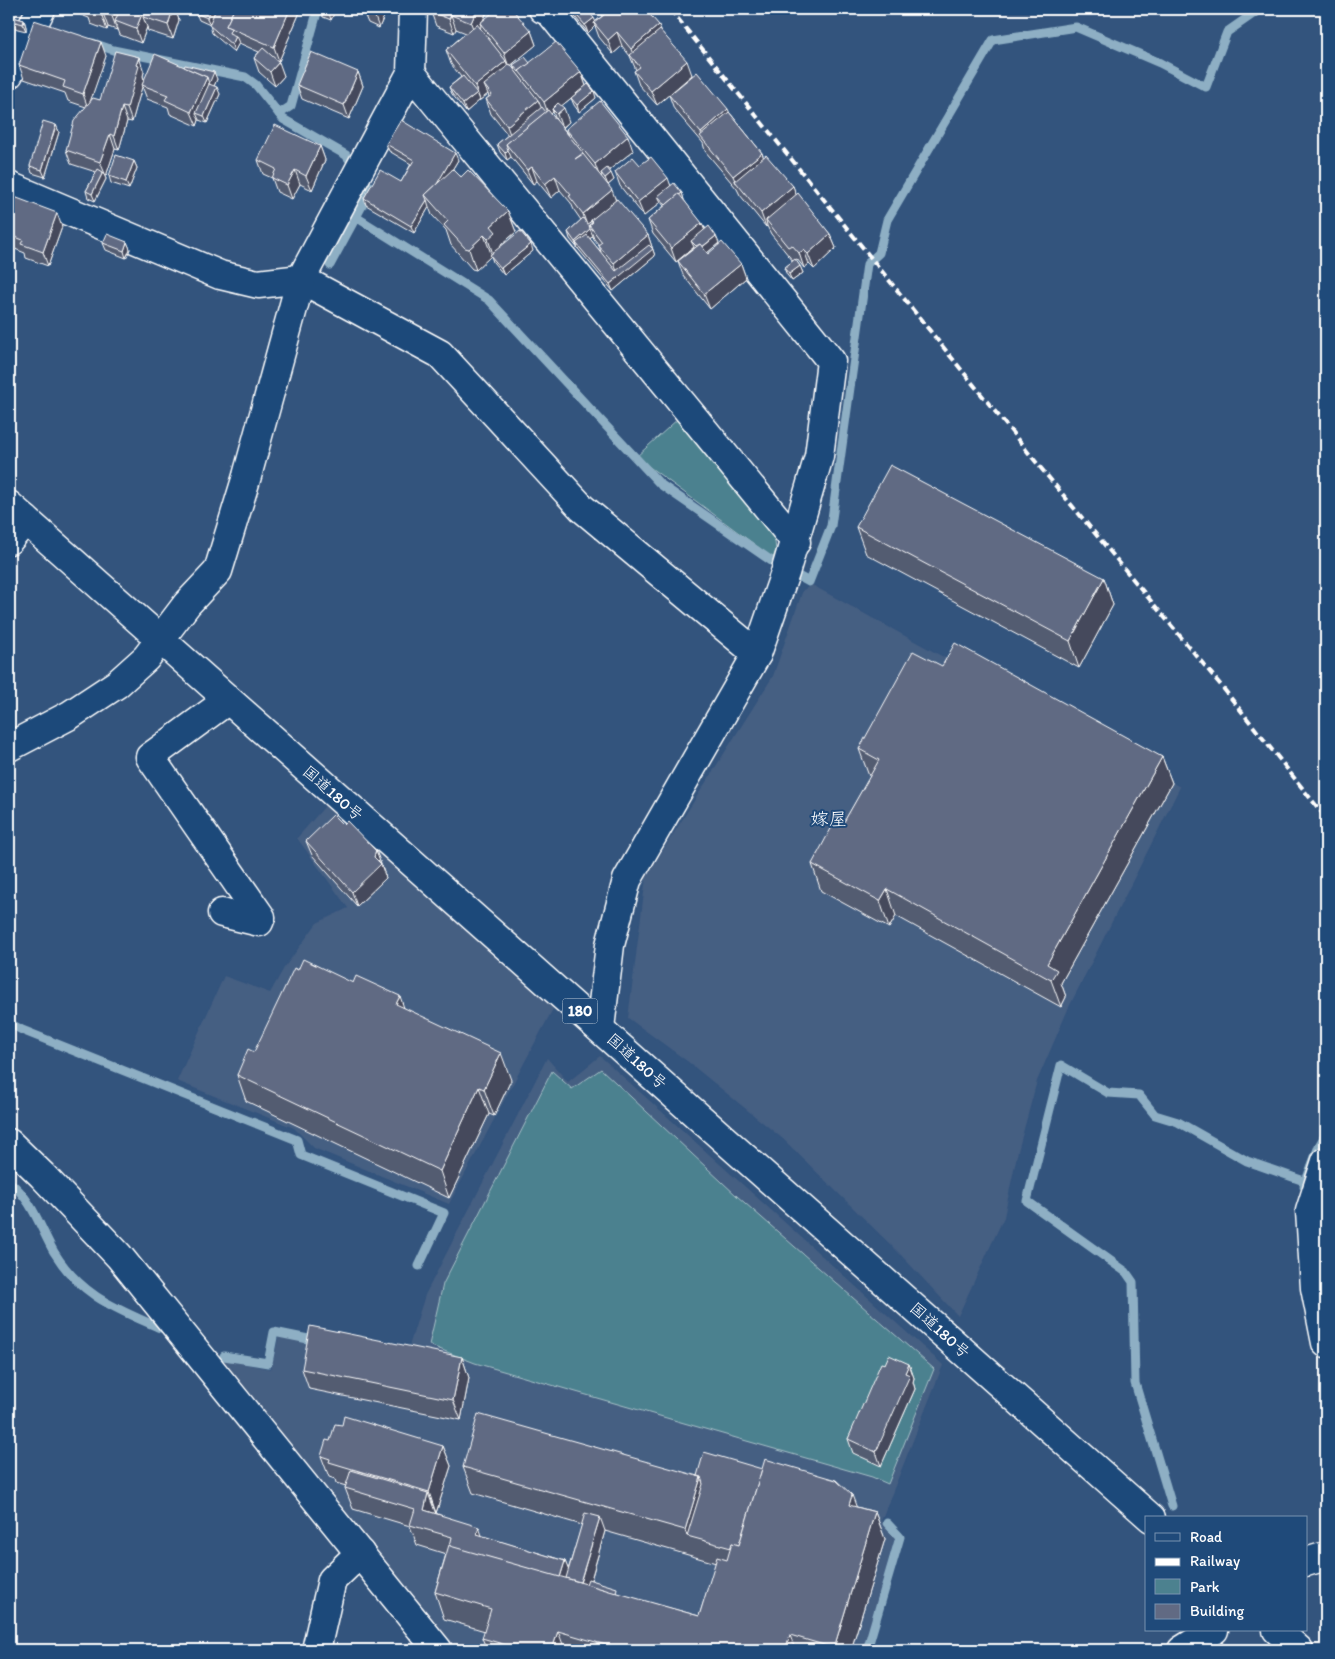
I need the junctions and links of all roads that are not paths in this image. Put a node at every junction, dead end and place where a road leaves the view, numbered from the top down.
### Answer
1 (413, 9) edge
2 (542, 9) edge
3 (37, 19) edge
4 (411, 73) junction
5 (9, 74) edge
6 (9, 186) edge
7 (301, 279) junction
8 (14, 522) edge
9 (789, 560) junction
10 (160, 640) junction
11 (757, 654) junction
12 (228, 700) junction
13 (9, 747) edge
14 (222, 913) dead end
15 (600, 1028) junction
16 (9, 1144) edge
17 (1326, 1160) edge
18 (1326, 1343) edge
19 (1150, 1516) edge
20 (360, 1553) junction
21 (1326, 1556) edge
22 (1308, 1561) edge
23 (1211, 1632) edge
24 (1279, 1632) edge
25 (316, 1650) edge
26 (438, 1650) edge
27 (1182, 1650) edge
28 (1299, 1650) edge

1 - 4 main road
2 - 9 main road
3 - 5 main road
4 - 7 main road
4 - 9 main road
6 - 7 main road
7 - 10 main road
7 - 11 main road
8 - 10 main road, 国道180号 / 180
9 - 11 main road
10 - 12 main road, 国道180号 / 180
10 - 13 main road
11 - 15 main road
12 - 14 main road
12 - 15 main road, 国道180号 / 180
15 - 19 main road, 国道180号 / 180
16 - 20 main road
17 - 18 main road
20 - 25 main road
20 - 26 main road
21 - 22 main road
23 - 27 main road
24 - 28 main road

